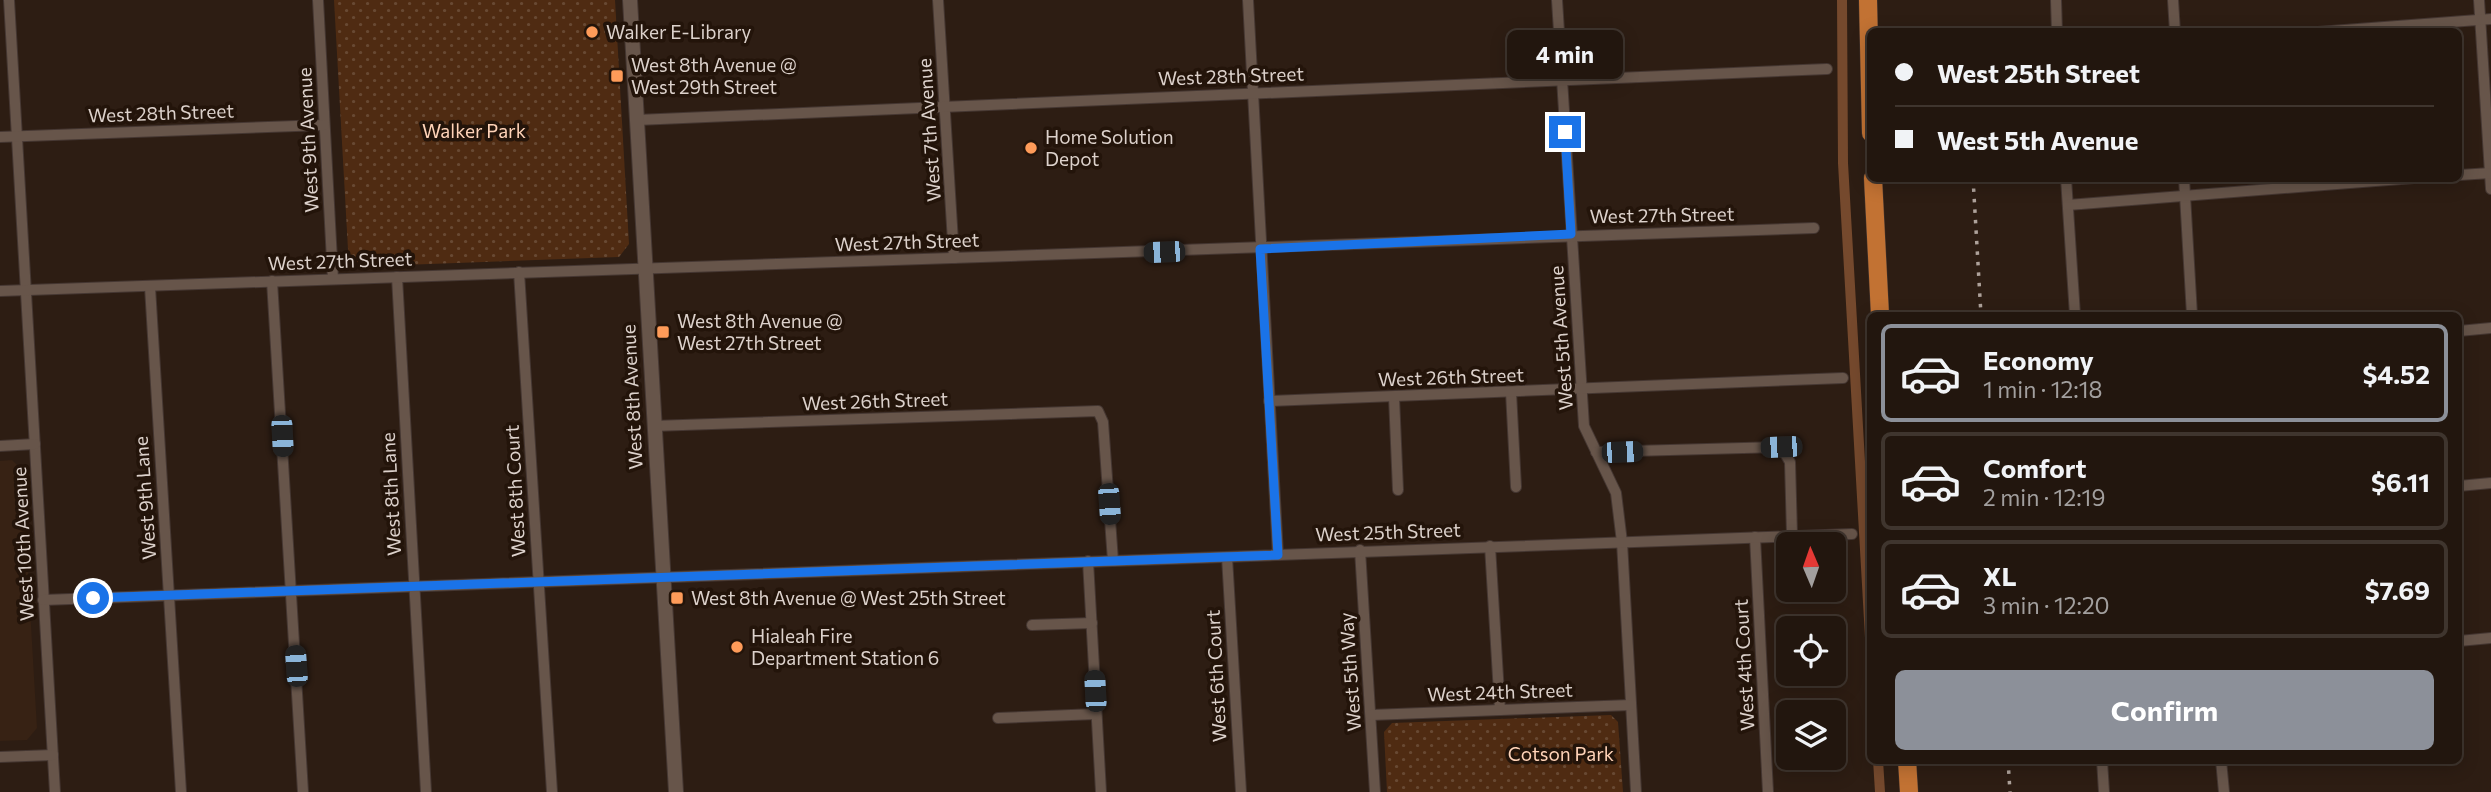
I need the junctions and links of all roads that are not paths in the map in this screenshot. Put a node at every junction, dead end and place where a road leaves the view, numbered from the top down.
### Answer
1 (9, 0) edge
2 (318, 0) edge
3 (630, 0) edge
4 (938, 0) edge
5 (1248, 0) edge
6 (1557, 0) edge
7 (1868, 0) edge
8 (2056, 0) edge
9 (2173, 0) edge
10 (2479, 0) edge
11 (2485, 19) edge
12 (1869, 28) edge
13 (2057, 28) edge
14 (2175, 28) edge
15 (2369, 28) edge
16 (1828, 69) dead end
17 (1561, 81) junction
18 (1253, 92) junction
19 (945, 106) junction
20 (636, 120) junction
21 (324, 125) junction
22 (18, 136) junction
23 (0, 137) edge
24 (2490, 173) edge
25 (2462, 175) edge
26 (1873, 182) edge
27 (2066, 182) edge
28 (2184, 182) edge
29 (2363, 182) edge
30 (2491, 189) edge
31 (2185, 196) junction
32 (2068, 205) junction
33 (1814, 228) dead end
34 (1571, 234) junction
35 (1260, 249) junction
36 (954, 258) junction
37 (645, 268) junction
38 (519, 272) junction
39 (397, 277) junction
40 (332, 279) junction
41 (272, 281) junction
42 (150, 286) junction
43 (25, 290) junction
44 (0, 291) edge
45 (1880, 312) edge
46 (2075, 312) edge
47 (2192, 312) edge
48 (2491, 328) edge
49 (2462, 331) edge
50 (1843, 378) dead end
51 (1581, 389) junction
52 (1511, 391) junction
53 (1394, 397) junction
54 (1269, 401) junction
55 (653, 426) junction
56 (34, 444) junction
57 (0, 446) edge
58 (1596, 453) junction
59 (2491, 483) edge
60 (2462, 486) edge
61 (1516, 487) dead end
62 (1398, 489) dead end
63 (1792, 532) edge
64 (1846, 534) edge
65 (1852, 534) dead end
66 (1776, 536) edge
67 (1755, 537) junction
68 (1622, 542) junction
69 (1490, 546) junction
70 (1360, 550) junction
71 (1278, 555) junction
72 (1227, 557) junction
73 (1088, 561) junction
74 (1113, 561) junction
75 (662, 577) junction
76 (538, 581) junction
77 (414, 586) junction
78 (291, 591) junction
79 (169, 594) junction
80 (43, 600) junction
81 (1092, 624) junction
82 (1032, 625) dead end
83 (2491, 638) edge
84 (2462, 641) edge
85 (1631, 705) junction
86 (1500, 710) junction
87 (1097, 714) junction
88 (1371, 715) junction
89 (998, 718) dead end
90 (53, 755) junction
91 (0, 757) edge
92 (1907, 764) edge
93 (2102, 764) edge
94 (2221, 764) edge
95 (55, 792) edge
96 (181, 792) edge
97 (303, 792) edge
98 (426, 792) edge
99 (552, 792) edge
100 (676, 792) edge
101 (1101, 792) edge
102 (1241, 792) edge
103 (1375, 792) edge
104 (1636, 792) edge
105 (1768, 792) edge
106 (1909, 792) edge
107 (2104, 792) edge
108 (2224, 792) edge

1 - 22 street, West 10th Avenue
2 - 21 street, West 9th Avenue
3 - 20 street, West 8th Avenue
4 - 19 street, West 7th Avenue
5 - 18 street
6 - 17 street, West 5th Avenue
7 - 12 main road
8 - 13 street
9 - 14 street
10 - 11 street
11 - 15 street
11 - 24 street
16 - 17 street, West 28th Street
17 - 18 street, West 28th Street
17 - 34 street, West 5th Avenue
18 - 19 street, West 28th Street
18 - 35 street
19 - 20 street, West 28th Street
19 - 36 street, West 7th Avenue
20 - 37 street, West 8th Avenue
21 - 22 street, West 28th Street
21 - 40 street, West 9th Avenue
22 - 23 street, West 28th Street
22 - 43 street, West 10th Avenue
24 - 25 street
24 - 30 street
26 - 45 main road
27 - 32 street
28 - 31 street
29 - 31 street
31 - 32 street
31 - 47 street
32 - 46 street
33 - 34 street, West 27th Street
34 - 35 street, West 27th Street
34 - 51 street, West 5th Avenue
35 - 36 street, West 27th Street
35 - 54 street
36 - 37 street, West 27th Street
37 - 38 street, West 27th Street
37 - 55 street, West 8th Avenue
38 - 39 street, West 27th Street
38 - 76 street, West 8th Court
39 - 40 street, West 27th Street
39 - 77 street, West 8th Lane
40 - 41 street, West 27th Street
41 - 42 street, West 27th Street
41 - 78 street
42 - 43 street, West 27th Street
42 - 79 street, West 9th Lane
43 - 44 street, West 27th Street
43 - 56 street, West 10th Avenue
48 - 49 street
50 - 51 street, West 26th Street
51 - 52 street, West 26th Street
51 - 58 street, West 5th Avenue
52 - 53 street, West 26th Street
52 - 61 street
53 - 54 street, West 26th Street
53 - 62 street
54 - 71 street
55 - 74 street, West 26th Street
55 - 75 street, West 8th Avenue
56 - 57 street
56 - 80 street, West 10th Avenue
58 - 63 street
58 - 68 street, West 5th Avenue
59 - 60 street
64 - 65 street, West 25th Street
66 - 67 street, West 25th Street
67 - 68 street, West 25th Street
67 - 105 street, West 4th Court
68 - 69 street, West 25th Street
68 - 85 street, West 5th Avenue
69 - 70 street, West 25th Street
69 - 86 street
70 - 71 street, West 25th Street
70 - 88 street, West 5th Way
71 - 72 street, West 25th Street
72 - 74 street, West 25th Street
72 - 102 street, West 6th Court
73 - 74 street, West 25th Street
73 - 75 street, West 25th Street
73 - 81 street
75 - 76 street, West 25th Street
75 - 100 street, West 8th Avenue
76 - 77 street, West 25th Street
76 - 99 street, West 8th Court
77 - 78 street, West 25th Street
77 - 98 street, West 8th Lane
78 - 79 street, West 25th Street
78 - 97 street
79 - 80 street, West 25th Street
79 - 96 street, West 9th Lane
80 - 90 street, West 10th Avenue
81 - 82 street
81 - 87 street
83 - 84 street
85 - 86 street, West 24th Street
85 - 104 street, West 5th Avenue
86 - 88 street, West 24th Street
87 - 89 street
87 - 101 street
88 - 103 street, West 5th Way
90 - 91 street
90 - 95 street, West 10th Avenue
92 - 106 main road
93 - 107 street
94 - 108 street

